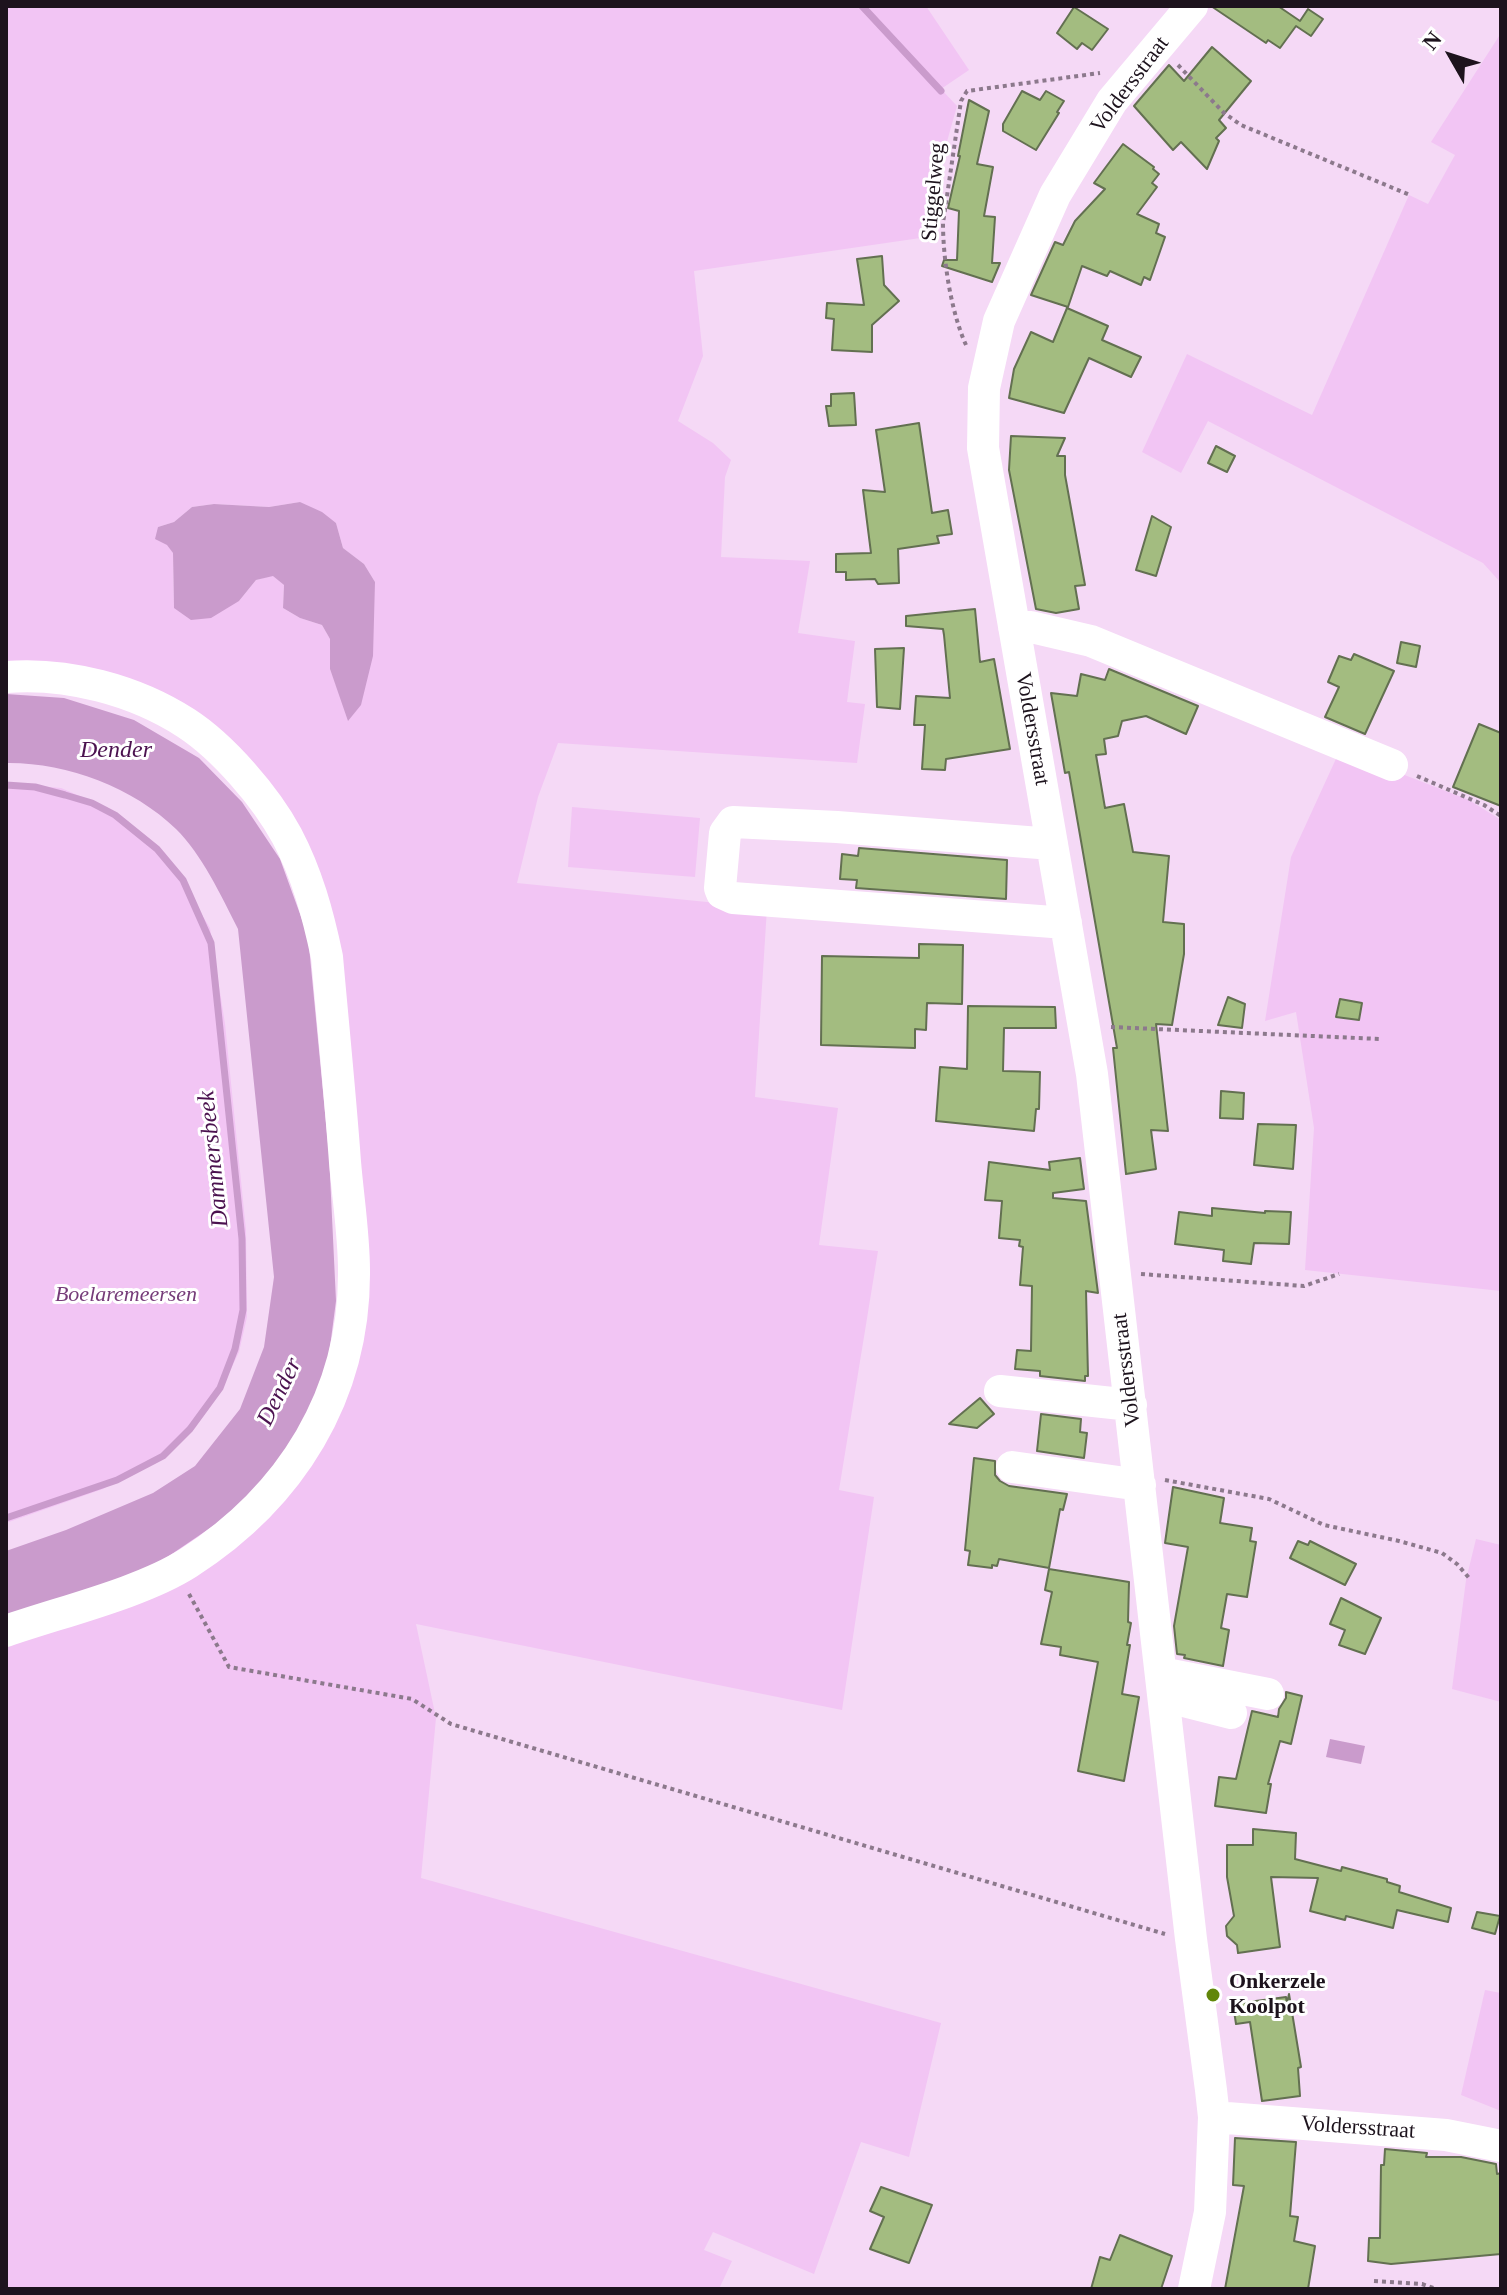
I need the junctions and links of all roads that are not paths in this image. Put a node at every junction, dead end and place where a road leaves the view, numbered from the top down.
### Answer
1 (1192, 6) edge
2 (1014, 627) junction
3 (6, 677) edge
4 (1392, 765) road end
5 (1052, 844) junction
6 (1066, 923) junction
7 (1064, 1386) dead end
8 (1000, 1391) dead end
9 (1130, 1397) junction
10 (1012, 1467) dead end
11 (1140, 1480) junction
12 (6, 1631) edge
13 (1162, 1684) junction
14 (1268, 1694) dead end
15 (1231, 1713) dead end
16 (1214, 2117) junction
17 (1501, 2146) edge
18 (1194, 2289) edge

1 - 2 street, Voldersstraat
2 - 4 street
2 - 5 street, Voldersstraat
3 - 12 street
5 - 6 street, Voldersstraat
5 - 6 street
6 - 9 street, Voldersstraat
7 - 9 street
8 - 9 street
9 - 11 street, Voldersstraat
10 - 11 street
11 - 13 street, Voldersstraat
13 - 14 street
13 - 15 street
13 - 16 street, Voldersstraat
16 - 17 street, Voldersstraat
16 - 18 street, Voldersstraat

